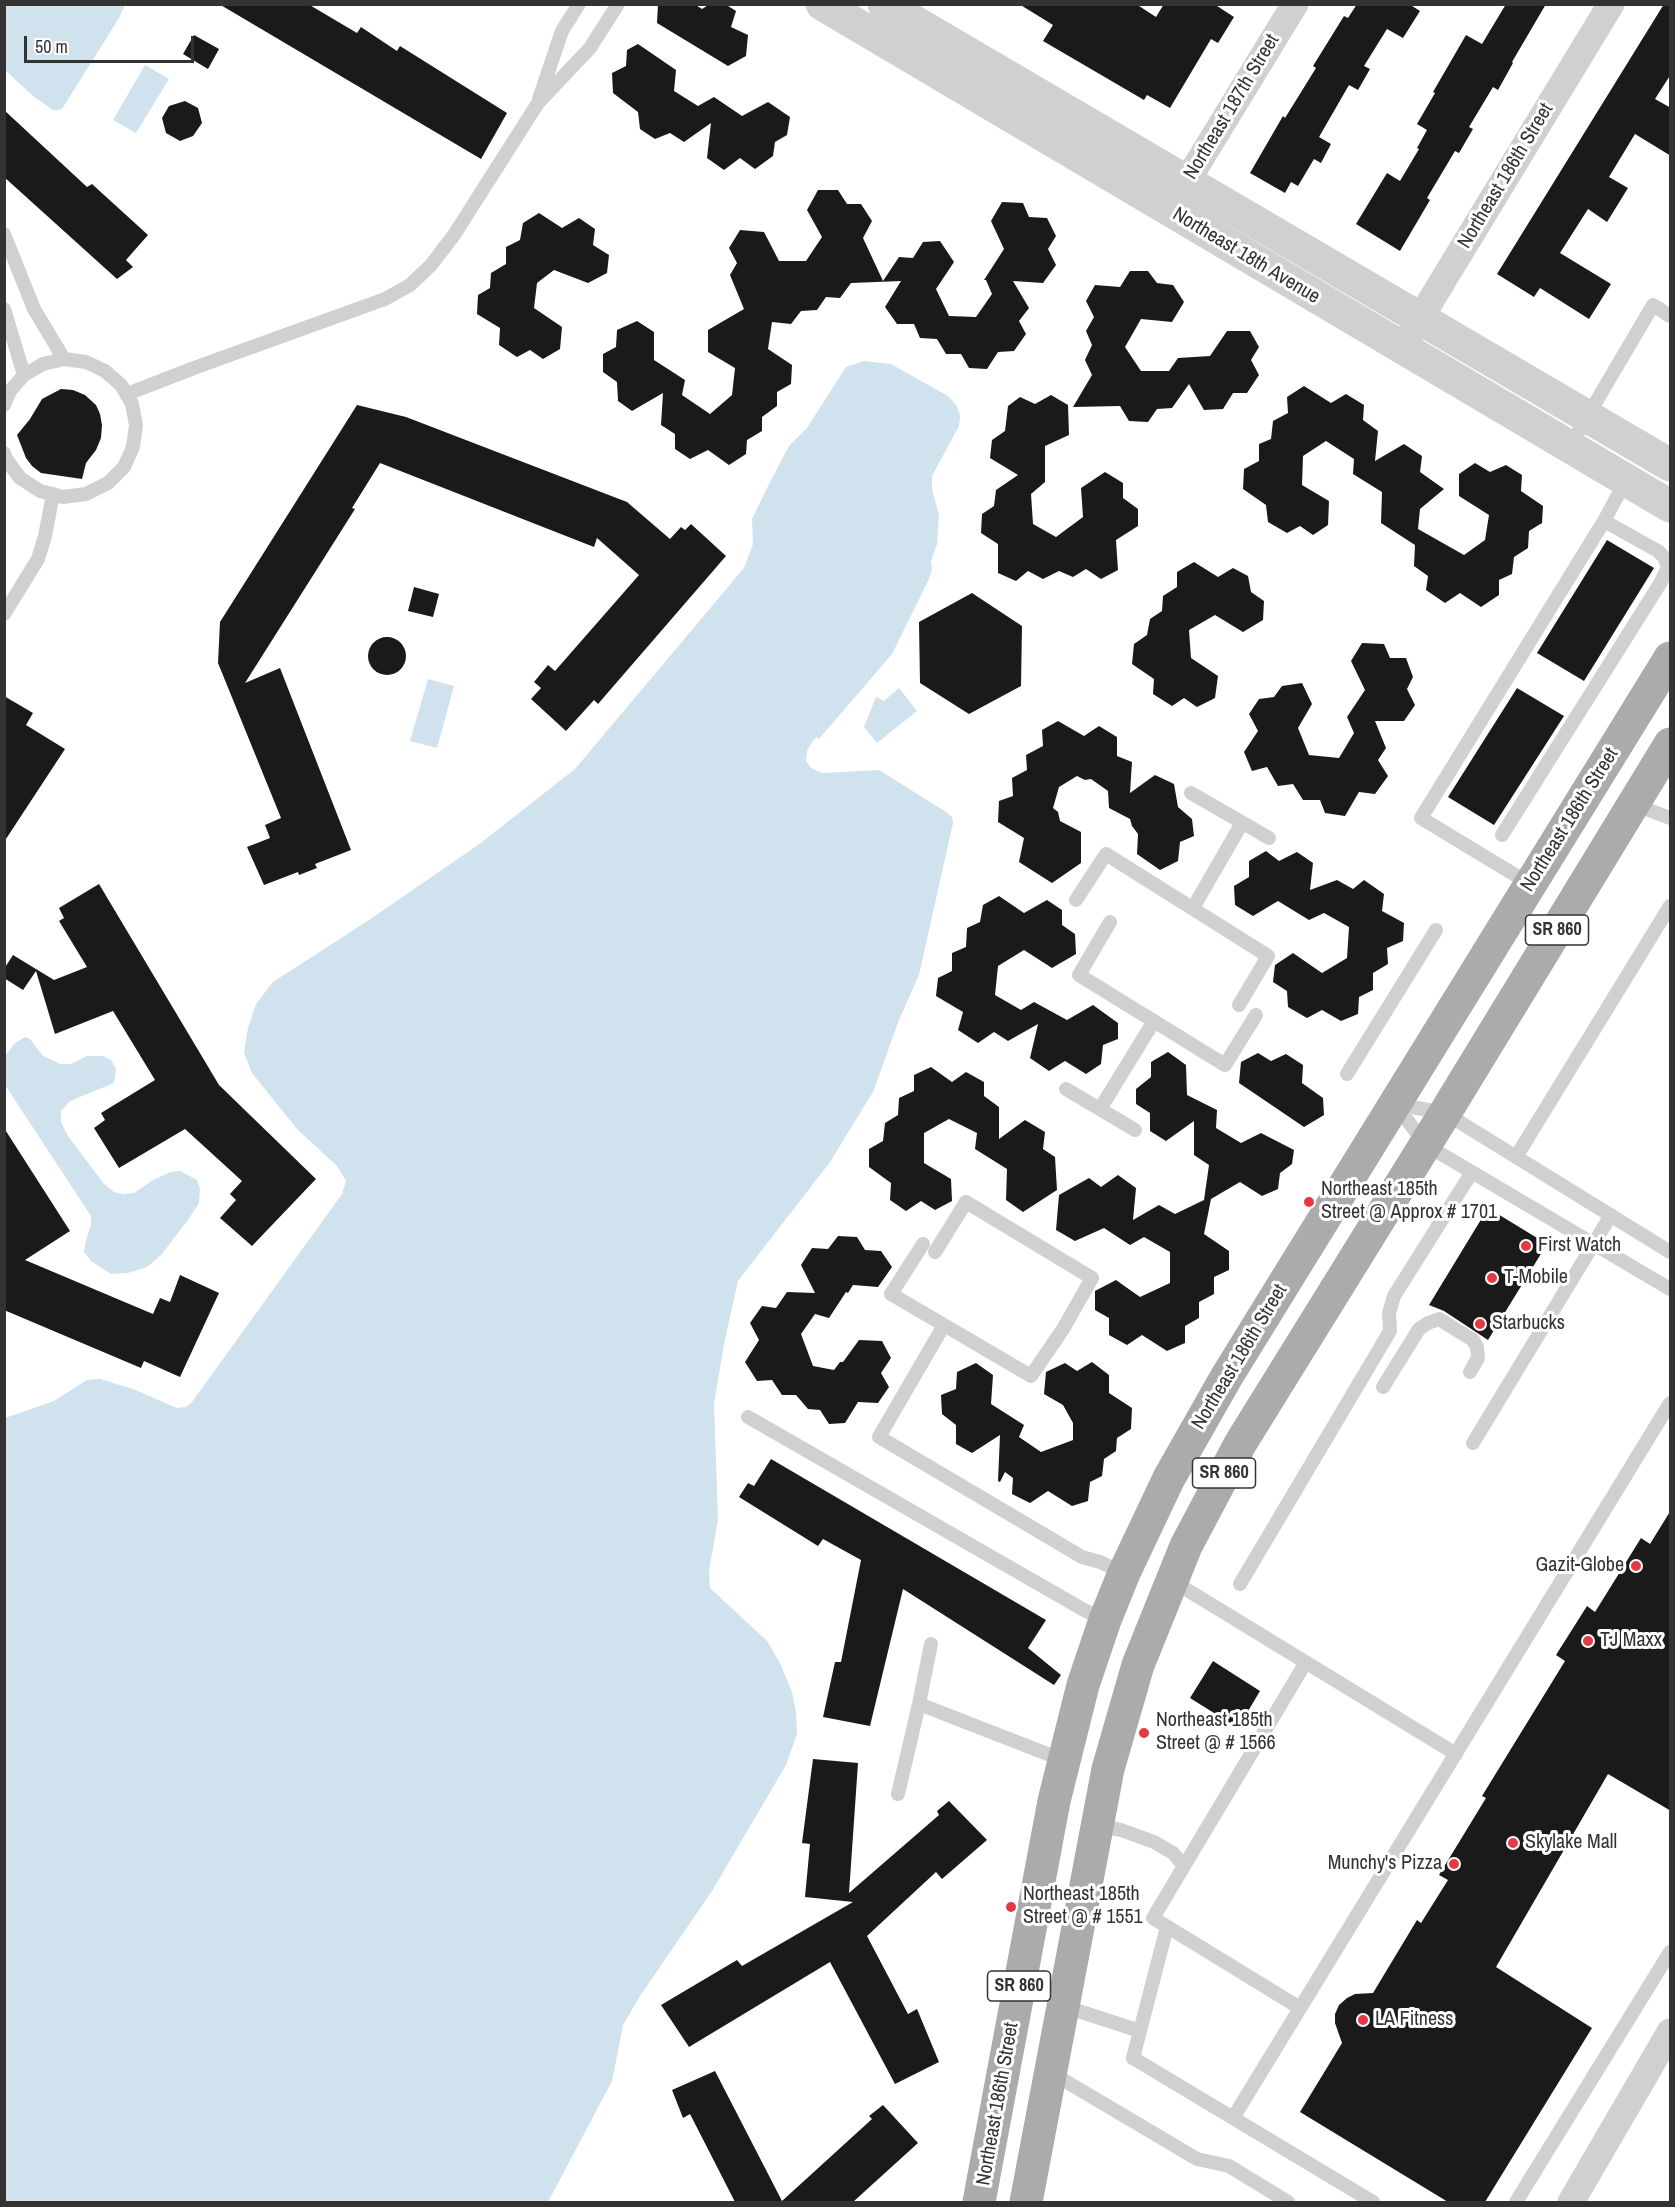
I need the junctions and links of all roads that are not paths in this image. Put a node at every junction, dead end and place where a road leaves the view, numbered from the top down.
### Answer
1 (579, 4) edge
2 (618, 4) edge
3 (822, 4) edge
4 (1295, 4) edge
5 (1611, 4) edge
6 (884, 19) edge
7 (538, 103) junction
8 (1187, 180) junction
9 (1169, 210) junction
10 (4, 234) edge
11 (4, 309) edge
12 (1671, 316) edge
13 (1420, 317) junction
14 (1402, 348) junction
15 (64, 359) junction
16 (24, 375) junction
17 (127, 394) junction
18 (4, 405) edge
19 (1588, 416) junction
20 (1570, 446) junction
21 (4, 453) edge
22 (1671, 465) edge
23 (1627, 480) junction
24 (53, 494) junction
25 (1671, 506) edge
26 (1605, 521) junction
27 (4, 614) edge
28 (1671, 658) edge
29 (1671, 744) edge
30 (1191, 793) dead end
31 (1633, 804) junction
32 (1671, 818) edge
33 (1242, 823) junction
34 (1502, 836) dead end
35 (1269, 838) dead end
36 (1530, 884) junction
37 (1076, 900) dead end
38 (1671, 906) edge
39 (1193, 908) junction
40 (1110, 922) dead end
41 (1436, 930) dead end
42 (1239, 1005) dead end
43 (1256, 1015) dead end
44 (1154, 1021) junction
45 (1347, 1074) dead end
46 (1065, 1089) dead end
47 (1395, 1104) junction
48 (1100, 1109) junction
49 (1445, 1113) junction
50 (1135, 1130) dead end
51 (1426, 1145) junction
52 (1516, 1157) junction
53 (1472, 1172) junction
54 (1611, 1215) junction
55 (923, 1244) dead end
56 (1594, 1244) junction
57 (935, 1251) dead end
58 (1671, 1252) edge
59 (1671, 1289) edge
60 (944, 1325) junction
61 (1470, 1372) dead end
62 (1383, 1387) dead end
63 (1671, 1403) edge
64 (748, 1417) dead end
65 (1473, 1443) dead end
66 (1154, 1508) junction
67 (1124, 1573) junction
68 (1171, 1580) junction
69 (1240, 1584) dead end
70 (1105, 1620) junction
71 (931, 1644) dead end
72 (1306, 1662) junction
73 (1137, 1665) junction
74 (919, 1704) junction
75 (1456, 1754) junction
76 (1063, 1760) junction
77 (898, 1794) dead end
78 (1096, 1826) junction
79 (1184, 1866) junction
80 (1167, 1927) junction
81 (1671, 1952) edge
82 (1063, 2006) junction
83 (1300, 2008) junction
84 (1140, 2031) junction
85 (1671, 2032) edge
86 (1005, 2064) junction
87 (1050, 2072) junction
88 (1233, 2118) junction
89 (979, 2202) edge
90 (1026, 2202) edge
91 (1288, 2202) edge
92 (1373, 2202) edge
93 (1516, 2202) edge
94 (1571, 2202) edge

1 - 7 lane
2 - 7 lane
3 - 6 street, Northeast 18th Avenue
4 - 8 street, Northeast 187th Street
5 - 13 street, Northeast 186th Street
6 - 8 street, Northeast 18th Avenue
6 - 9 street, Northeast 18th Avenue
7 - 17 lane
8 - 9 street, Northeast 187th Street
8 - 13 street, Northeast 18th Avenue
9 - 14 street, Northeast 18th Avenue
10 - 15 lane
11 - 16 lane
12 - 19 lane
13 - 14 street, Northeast 186th Street
13 - 19 street, Northeast 18th Avenue
14 - 20 street, Northeast 18th Avenue
15 - 16 lane
15 - 17 lane
16 - 18 lane
17 - 24 lane
19 - 20 lane
19 - 22 street, Northeast 18th Avenue
20 - 23 street, Northeast 18th Avenue
21 - 24 lane
23 - 25 street, Northeast 18th Avenue
23 - 26 lane
24 - 27 lane
26 - 34 lane
26 - 36 lane
28 - 36 main road, Northeast 186th Street / SR 860
29 - 31 main road, SR 860
30 - 33 lane
31 - 32 lane
31 - 49 main road, SR 860
33 - 35 lane
33 - 39 lane
36 - 47 main road, Northeast 186th Street / SR 860
37 - 39 lane
38 - 52 lane
39 - 42 lane
40 - 44 lane
41 - 45 lane
43 - 44 lane
44 - 48 lane
46 - 48 lane
47 - 49 lane
47 - 51 lane
47 - 66 main road, Northeast 186th Street / SR 860
48 - 50 lane
49 - 51 main road, SR 860
49 - 52 lane
51 - 53 lane
51 - 68 main road, SR 860
52 - 54 lane
53 - 56 lane
53 - 69 lane
54 - 56 lane
54 - 58 lane
55 - 60 lane
56 - 59 lane
56 - 65 lane
57 - 60 lane
60 - 67 lane
61 - 62 lane
63 - 75 lane
64 - 70 lane
66 - 67 main road, Northeast 186th Street / SR 860
66 - 68 main road
67 - 70 main road, Northeast 186th Street / SR 860
67 - 73 main road
68 - 72 lane
68 - 73 main road, SR 860
70 - 76 main road, Northeast 186th Street / SR 860
71 - 74 lane
72 - 75 lane
72 - 79 lane
73 - 78 main road, SR 860
74 - 76 lane
74 - 77 lane
75 - 83 lane
76 - 86 main road, Northeast 186th Street / SR 860
78 - 79 lane
78 - 82 main road, SR 860
79 - 80 lane
80 - 83 lane
80 - 84 lane
81 - 93 lane
82 - 84 lane
82 - 87 main road, SR 860
83 - 88 lane
84 - 88 lane
85 - 94 street
86 - 87 main road
86 - 89 main road, Northeast 186th Street / SR 860
87 - 90 main road, SR 860
87 - 91 lane
88 - 92 lane

